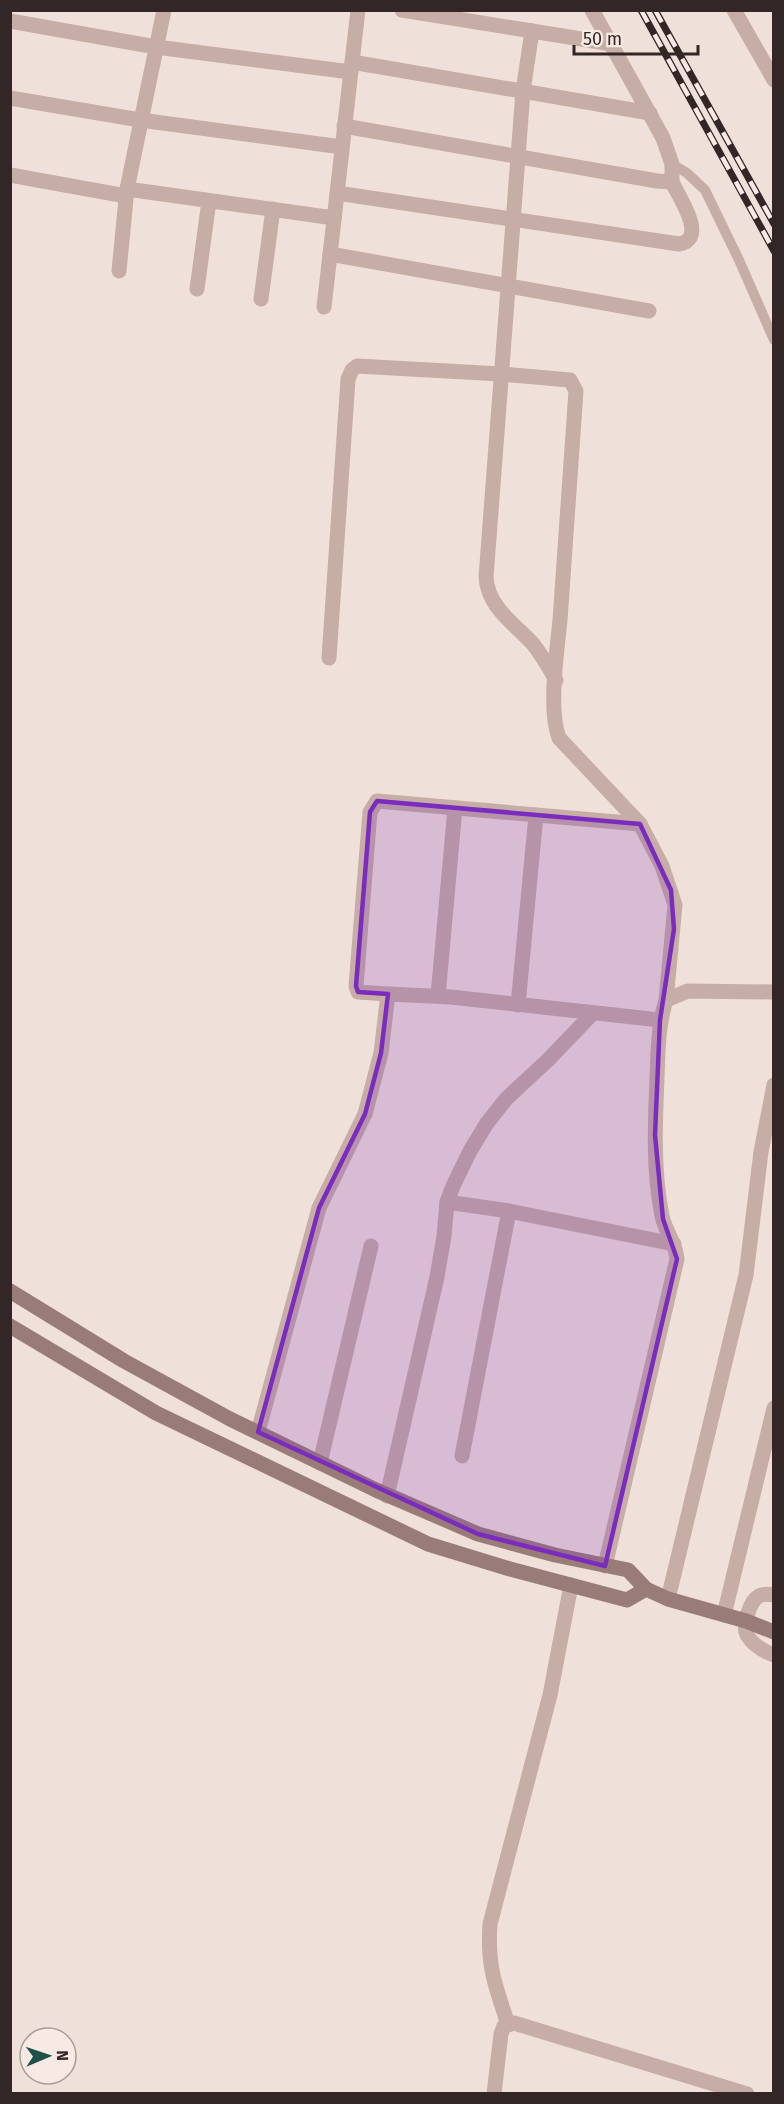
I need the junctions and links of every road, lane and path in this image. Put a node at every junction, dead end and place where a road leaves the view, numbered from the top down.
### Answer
1 (164, 10) edge
2 (358, 10) edge
3 (402, 10) edge
4 (592, 10) edge
5 (734, 10) edge
6 (10, 21) edge
7 (532, 31) junction
8 (612, 44) junction
9 (156, 47) junction
10 (351, 67) junction
11 (774, 80) edge
12 (523, 91) junction
13 (10, 98) edge
14 (650, 113) junction
15 (140, 120) junction
16 (345, 126) junction
17 (342, 147) junction
18 (518, 157) junction
19 (672, 164) junction
20 (10, 175) edge
21 (672, 182) junction
22 (126, 192) junction
23 (337, 193) junction
24 (209, 201) junction
25 (273, 210) junction
26 (334, 218) junction
27 (513, 220) junction
28 (330, 254) junction
29 (119, 271) dead end
30 (507, 285) junction
31 (197, 289) dead end
32 (261, 299) dead end
33 (324, 307) dead end
34 (649, 311) dead end
35 (774, 339) edge
36 (501, 374) junction
37 (329, 658) dead end
38 (556, 681) junction
39 (455, 808) junction
40 (536, 815) junction
41 (640, 824) junction
42 (774, 992) edge
43 (388, 994) junction
44 (438, 996) junction
45 (666, 1000) junction
46 (519, 1005) junction
47 (592, 1013) junction
48 (660, 1020) junction
49 (774, 1085) edge
50 (447, 1202) junction
51 (509, 1211) junction
52 (674, 1244) junction
53 (371, 1246) dead end
54 (10, 1291) edge
55 (10, 1326) edge
56 (774, 1408) edge
57 (258, 1432) junction
58 (462, 1456) dead end
59 (320, 1463) junction
60 (387, 1496) junction
61 (605, 1566) junction
62 (572, 1585) junction
63 (646, 1589) junction
64 (774, 1595) edge
65 (668, 1599) junction
66 (724, 1615) junction
67 (746, 1621) junction
68 (770, 1631) edge
69 (774, 1655) edge
70 (508, 2024) junction
71 (494, 2094) edge
72 (747, 2094) edge

1 - 9 street
2 - 10 street
3 - 7 street
4 - 8 street
5 - 11 street
6 - 9 street
7 - 8 street
7 - 12 street
8 - 14 street
9 - 10 street
9 - 15 street
10 - 12 street
10 - 16 street
12 - 14 street
12 - 18 street
13 - 15 street
14 - 19 street
15 - 17 street
15 - 22 street
16 - 17 street
16 - 18 street
17 - 23 street
18 - 21 street
18 - 27 street
19 - 21 street
19 - 35 lane
20 - 22 street
21 - 27 street
22 - 24 street
22 - 29 street
23 - 26 street
23 - 27 street
24 - 25 street
24 - 31 street
25 - 26 street
25 - 32 street
26 - 28 street
27 - 30 street
28 - 30 street
28 - 33 street
30 - 34 street
30 - 36 street
36 - 37 street
36 - 38 street
36 - 38 street
38 - 41 street
39 - 40 street
39 - 43 street
39 - 44 street
40 - 41 street
40 - 46 street
41 - 45 street
42 - 45 street
43 - 44 street
43 - 57 street
44 - 46 street
45 - 48 street
46 - 47 street
47 - 48 street
47 - 50 street
48 - 52 street
49 - 65 street
50 - 51 street
50 - 60 street
51 - 52 street
51 - 58 street
52 - 61 street
53 - 59 street
54 - 57 main road
55 - 62 main road
56 - 66 street
57 - 59 main road
59 - 60 main road
60 - 61 main road
61 - 63 main road
62 - 63 main road
62 - 70 street
63 - 65 main road
64 - 67 street
65 - 66 main road
66 - 67 main road
67 - 68 main road
67 - 69 street
70 - 71 street
70 - 72 street

